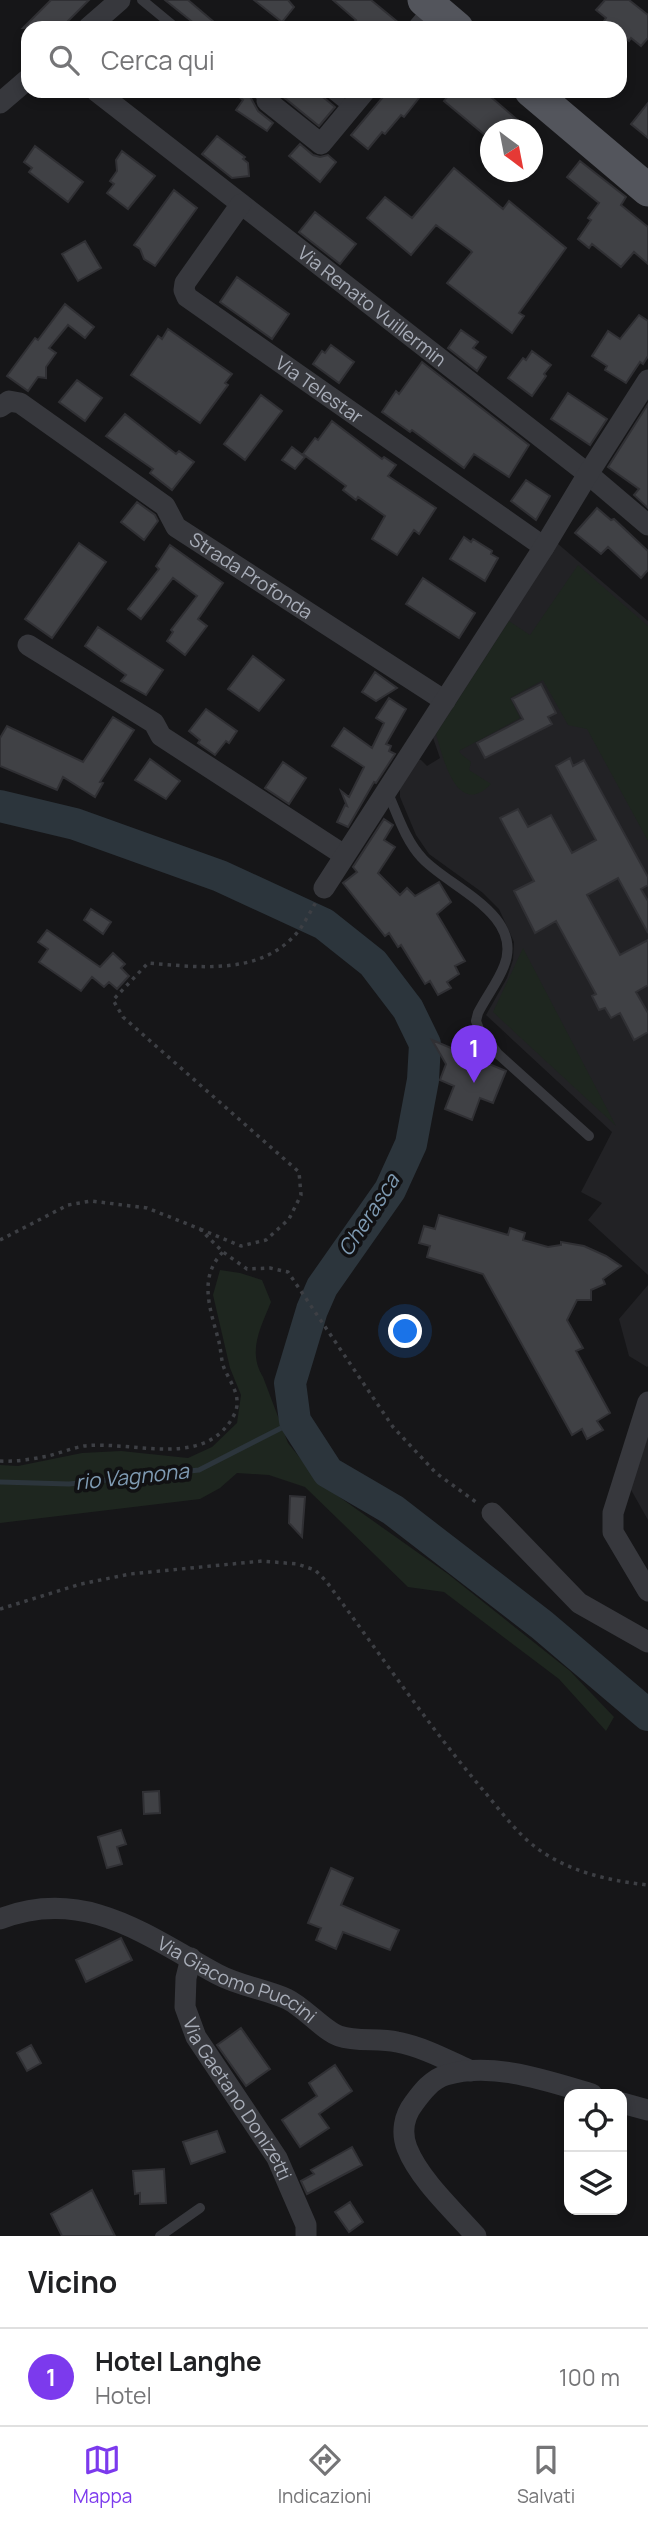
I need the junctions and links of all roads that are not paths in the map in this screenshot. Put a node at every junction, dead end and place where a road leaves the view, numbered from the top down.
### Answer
1 (120, 0) edge
2 (142, 0) edge
3 (96, 21) edge
4 (168, 21) edge
5 (21, 85) edge
6 (105, 98) edge
7 (264, 98) edge
8 (337, 98) edge
9 (359, 98) edge
10 (539, 98) edge
11 (0, 103) edge
12 (350, 109) junction
13 (648, 190) edge
14 (241, 204) junction
15 (648, 380) edge
16 (0, 407) edge
17 (588, 474) junction
18 (648, 525) edge
19 (544, 547) junction
20 (28, 646) dead end
21 (444, 701) junction
22 (387, 791) junction
23 (344, 855) junction
24 (324, 888) road end
25 (589, 1136) dead end
26 (648, 1402) edge
27 (492, 1513) road end
28 (648, 1591) edge
29 (648, 1642) edge
30 (0, 1919) edge
31 (191, 1958) junction
32 (471, 2071) junction
33 (571, 2089) edge
34 (627, 2104) edge
35 (648, 2110) edge
36 (200, 2208) dead end
37 (160, 2236) edge
38 (306, 2236) edge
39 (476, 2236) edge

1 - 3 street
2 - 4 lane
5 - 11 street
6 - 14 street, Via Renato Vuillermin
7 - 12 street
8 - 12 lane
9 - 12 street
10 - 13 main road
14 - 17 street, Via Renato Vuillermin
14 - 19 street, Via Telestar
15 - 17 street
16 - 21 street, Strada Profonda
17 - 18 street, Via Renato Vuillermin
17 - 19 street
19 - 21 street
20 - 23 street
21 - 22 street
22 - 23 street
22 - 25 lane
23 - 24 street
26 - 28 street
27 - 29 street
30 - 31 street, Via Giacomo Puccini
31 - 32 street, Via Giacomo Puccini
31 - 38 street, Via Gaetano Donizetti
32 - 33 street
32 - 39 street
34 - 35 street
36 - 37 lane

